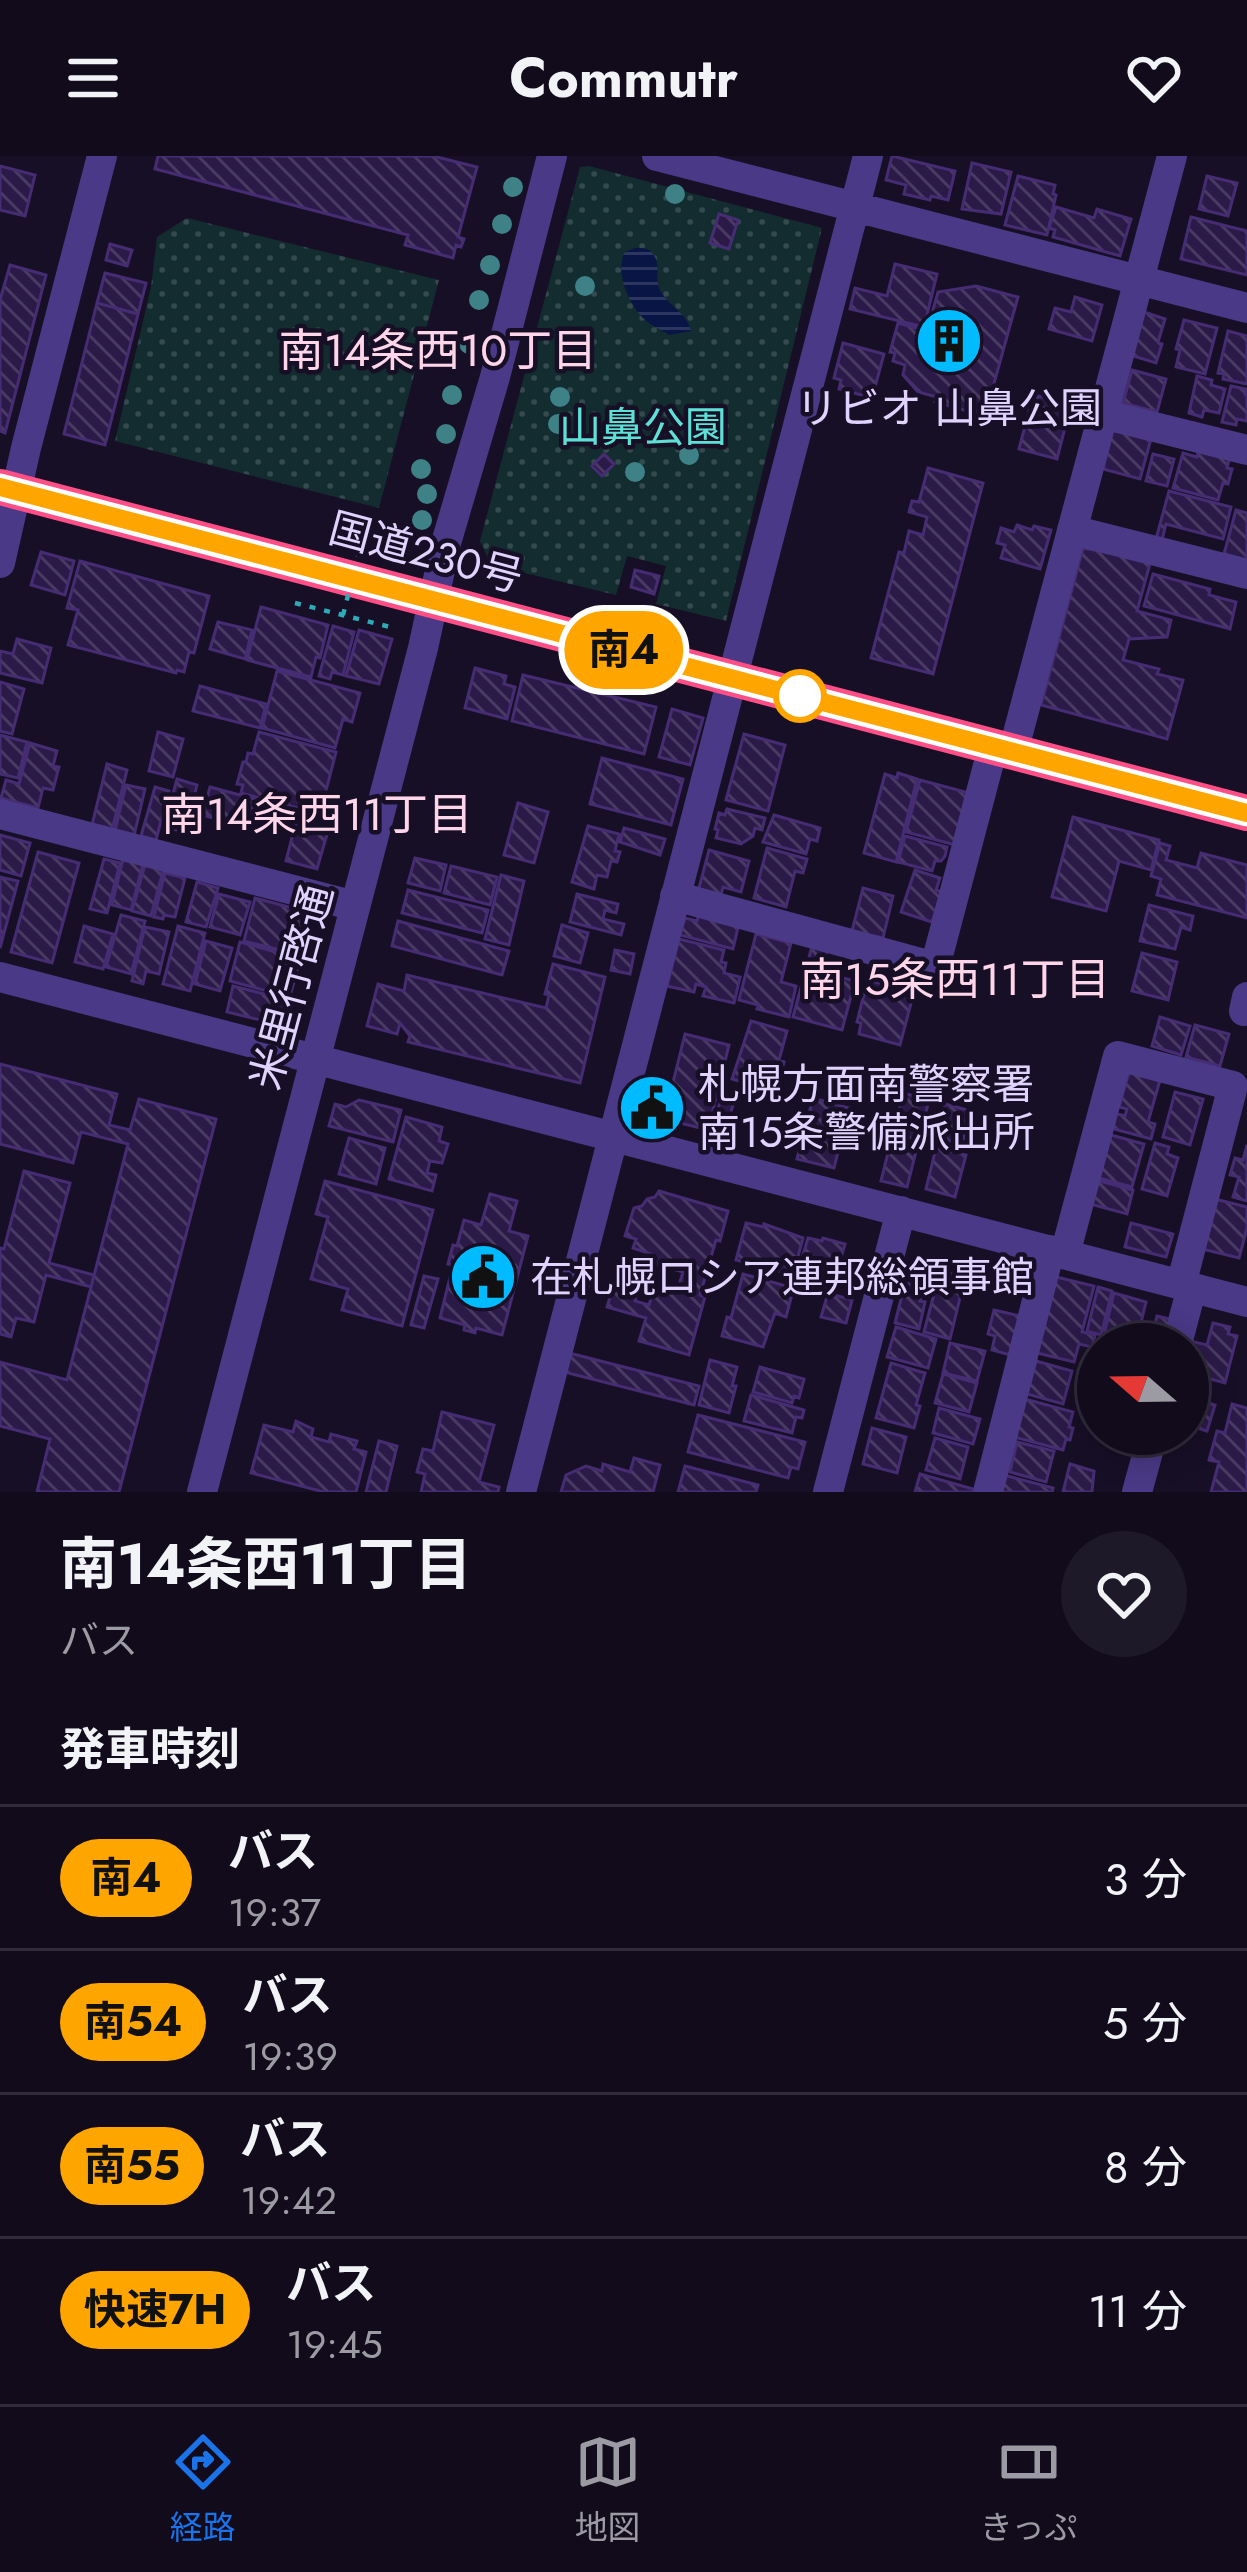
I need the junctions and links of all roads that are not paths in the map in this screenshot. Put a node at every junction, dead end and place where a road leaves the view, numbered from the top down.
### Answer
1 (102, 156) edge
2 (552, 156) edge
3 (658, 156) edge
4 (868, 156) edge
5 (1172, 156) edge
6 (854, 207) junction
7 (1138, 280) junction
8 (1247, 308) edge
9 (1102, 414) junction
10 (1247, 450) edge
11 (9, 489) edge
12 (1072, 530) junction
13 (0, 563) edge
14 (1247, 574) edge
15 (435, 602) junction
16 (730, 677) junction
17 (1003, 749) junction
18 (1247, 813) edge
19 (0, 814) edge
20 (674, 896) junction
21 (355, 906) junction
22 (0, 977) edge
23 (316, 1058) junction
24 (614, 1135) junction
25 (901, 1211) junction
26 (1058, 1252) junction
27 (1186, 1286) junction
28 (1247, 1302) edge
29 (1180, 1323) edge
30 (1147, 1455) edge
31 (202, 1492) edge
32 (520, 1492) edge
33 (828, 1492) edge
34 (988, 1492) edge
35 (1137, 1492) edge

1 - 11 street
2 - 15 street, 米里行啓通
3 - 6 street
4 - 6 street
5 - 7 street
6 - 7 street
6 - 16 street
7 - 8 street
7 - 9 street
9 - 10 street
9 - 12 street
11 - 13 street
11 - 15 highway, 国道230号
12 - 14 street
12 - 17 street
15 - 16 highway, 国道230号
15 - 21 street, 米里行啓通
16 - 17 highway, 国道230号
16 - 20 street
17 - 18 highway, 国道230号
17 - 20 street
19 - 21 street
20 - 24 street
21 - 23 street, 米里行啓通
22 - 23 street
23 - 24 street
23 - 31 street, 米里行啓通
24 - 25 street
24 - 32 street
25 - 26 street
25 - 33 street
26 - 27 street
26 - 27 street
26 - 34 street
27 - 28 street
27 - 29 street
30 - 35 street

